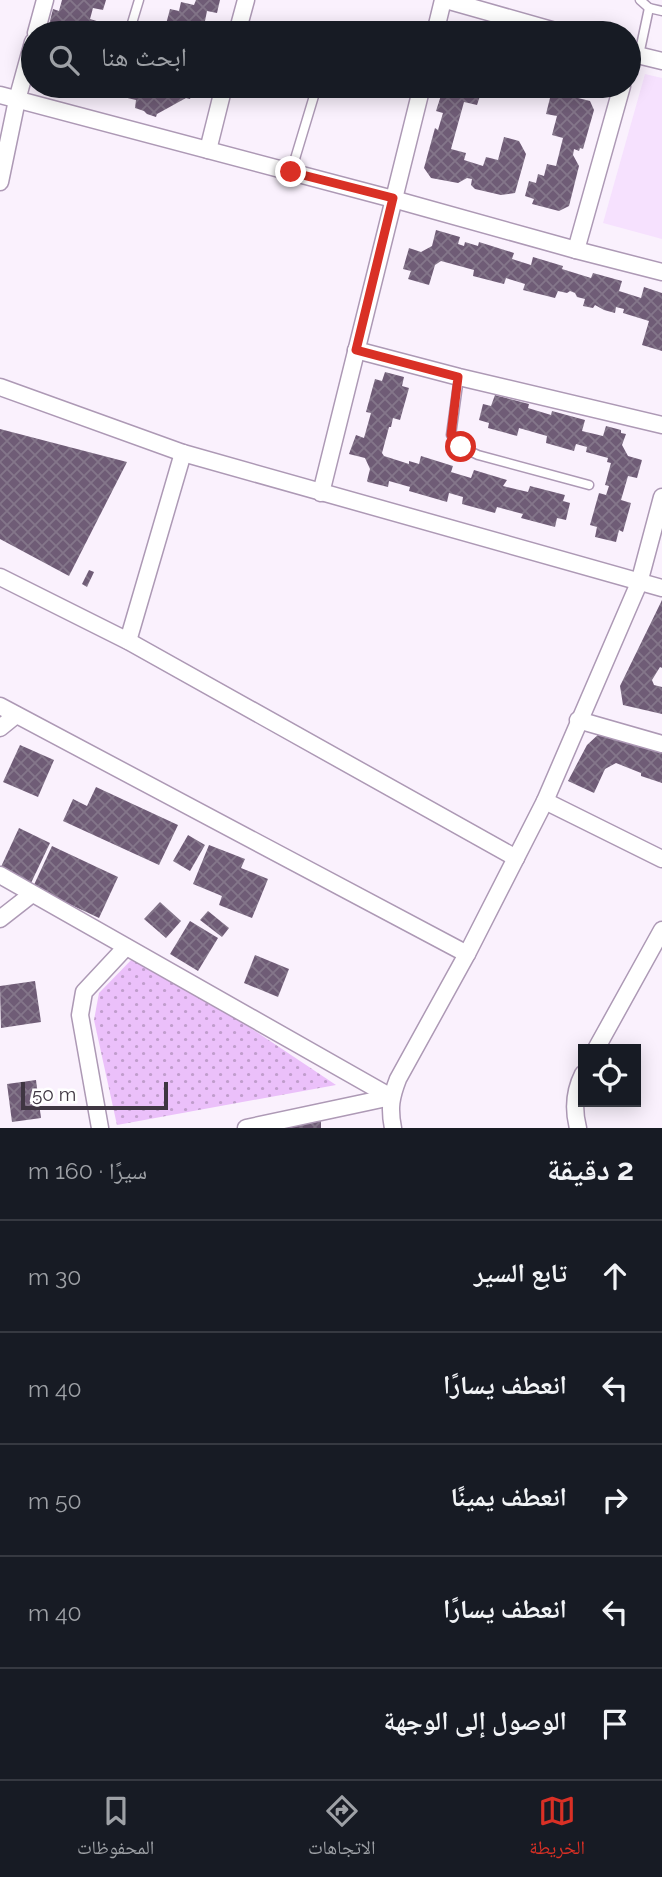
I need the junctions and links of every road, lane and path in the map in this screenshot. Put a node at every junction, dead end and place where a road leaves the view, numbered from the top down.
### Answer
1 (45, 0) edge
2 (139, 0) edge
3 (246, 0) edge
4 (445, 0) edge
5 (640, 0) edge
6 (649, 8) junction
7 (662, 11) edge
8 (39, 21) edge
9 (133, 21) edge
10 (240, 21) edge
11 (439, 21) edge
12 (519, 21) edge
13 (641, 31) edge
14 (641, 58) edge
15 (662, 61) edge
16 (21, 86) edge
17 (0, 95) edge
18 (221, 98) edge
19 (313, 98) edge
20 (419, 98) edge
21 (619, 98) edge
22 (17, 100) junction
23 (208, 150) junction
24 (291, 172) junction
25 (0, 182) edge
26 (393, 198) junction
27 (576, 250) junction
28 (662, 272) edge
29 (356, 350) junction
30 (458, 377) junction
31 (0, 387) edge
32 (662, 425) edge
33 (183, 453) junction
34 (589, 485) dead end
35 (321, 493) junction
36 (662, 497) edge
37 (0, 577) edge
38 (639, 583) junction
39 (662, 588) edge
40 (128, 641) junction
41 (0, 706) edge
42 (16, 715) junction
43 (578, 720) junction
44 (0, 728) edge
45 (662, 744) edge
46 (545, 801) junction
47 (516, 858) junction
48 (662, 859) edge
49 (0, 875) edge
50 (32, 894) junction
51 (0, 919) edge
52 (662, 930) edge
53 (126, 947) junction
54 (467, 954) junction
55 (599, 1044) edge
56 (578, 1084) edge
57 (391, 1097) junction
58 (100, 1128) edge
59 (246, 1128) edge
60 (393, 1128) edge
61 (578, 1128) edge

1 - 8 street
2 - 9 lane
3 - 10 street
4 - 11 street
4 - 12 street
5 - 6 lane
6 - 7 lane
6 - 13 lane
14 - 15 street
16 - 22 street
17 - 22 street
18 - 23 street
19 - 24 lane
20 - 26 street
21 - 27 street
22 - 23 street
22 - 25 street
23 - 24 street
24 - 26 street
26 - 27 street
26 - 29 street
27 - 28 street
29 - 30 street
29 - 35 street
30 - 32 street
30 - 34 lane
31 - 33 street
33 - 35 street
33 - 40 street
35 - 38 street
36 - 38 street
37 - 40 street
38 - 39 street
38 - 43 street
40 - 47 street
41 - 42 street
42 - 44 street
42 - 54 street
43 - 45 street
43 - 46 street
46 - 47 street
46 - 48 street
47 - 54 street
49 - 50 street
50 - 51 street
50 - 53 street
52 - 55 street
53 - 57 street
53 - 58 street
54 - 57 street
56 - 61 street
57 - 59 street
57 - 60 street

